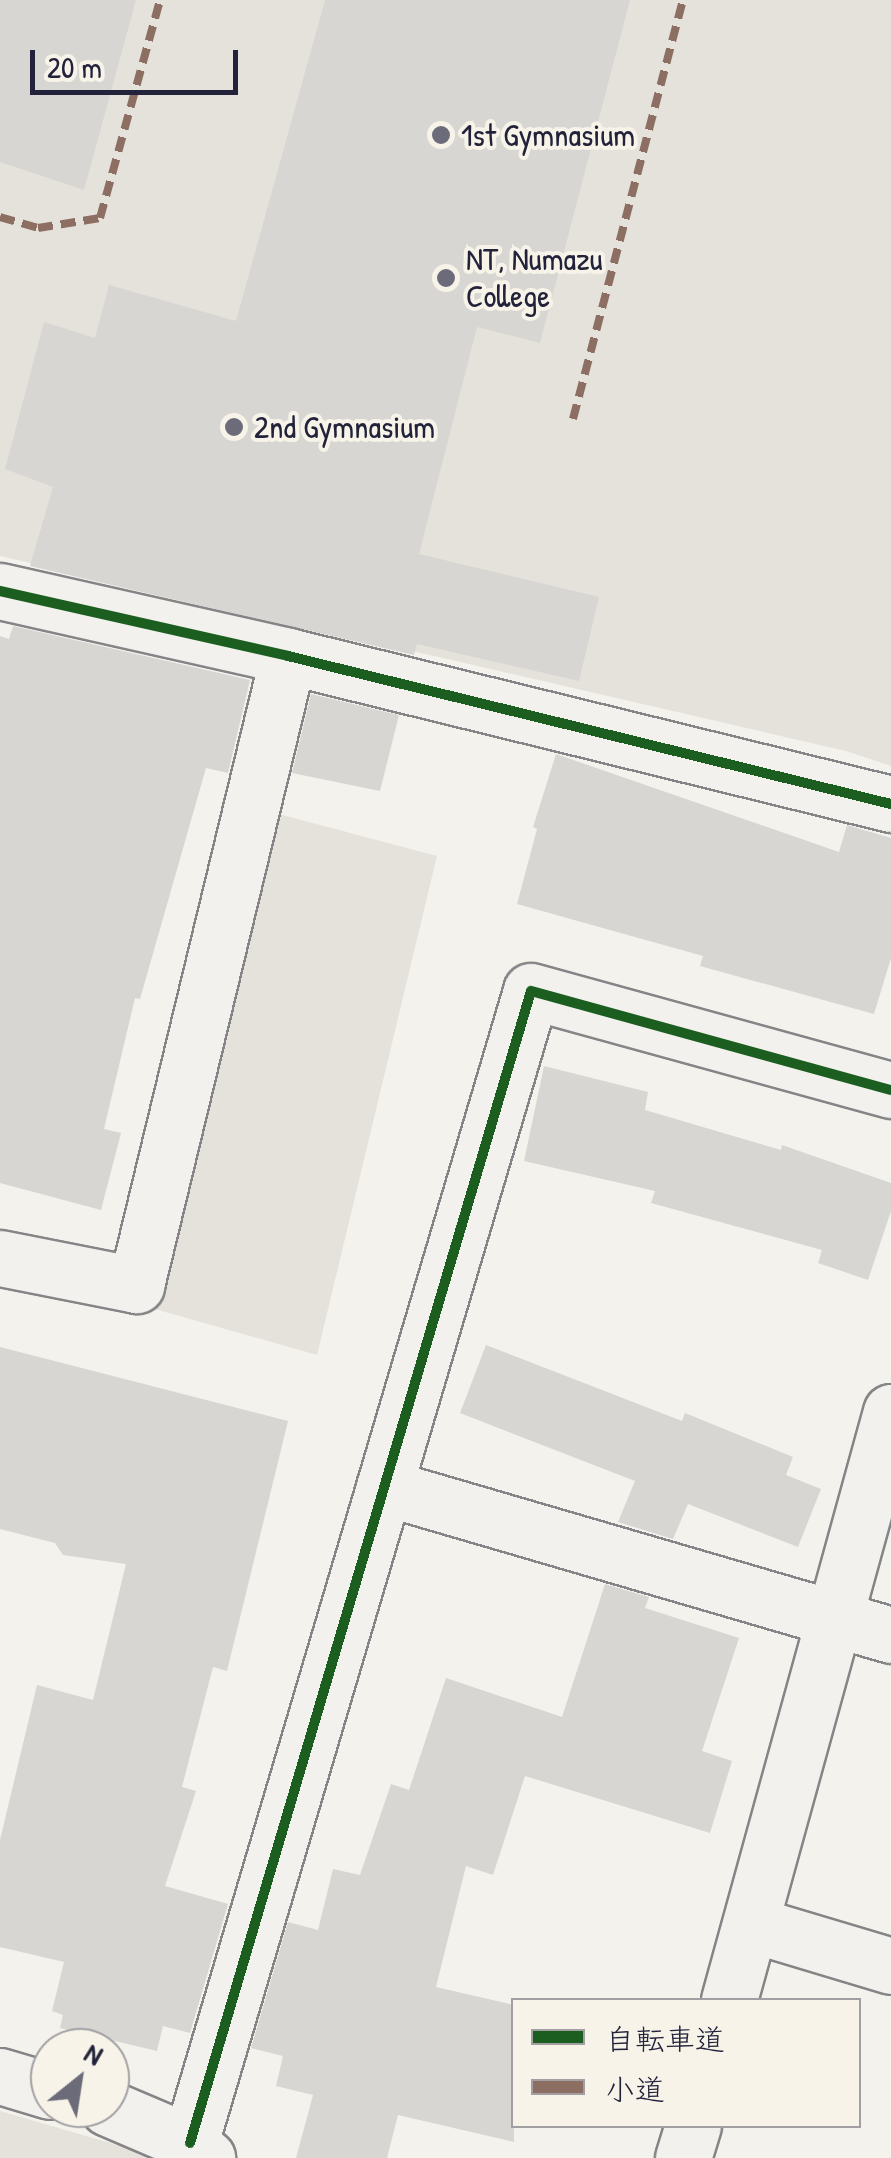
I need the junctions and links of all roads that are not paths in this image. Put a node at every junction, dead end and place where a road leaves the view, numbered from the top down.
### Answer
1 (0, 591) edge
2 (288, 656) junction
3 (891, 804) edge
4 (891, 1090) edge
5 (0, 1258) edge
6 (891, 1412) edge
7 (384, 1487) junction
8 (835, 1618) junction
9 (891, 1635) edge
10 (751, 1924) junction
11 (891, 1966) edge
12 (730, 1998) edge
13 (0, 2076) edge
14 (30, 2085) edge
15 (130, 2119) edge
16 (692, 2128) edge
17 (198, 2151) edge
18 (684, 2158) edge

1 - 2 street
2 - 3 street
2 - 5 street
4 - 7 street
6 - 8 street
7 - 8 street
7 - 17 street
8 - 9 street
8 - 10 street
10 - 11 street
10 - 12 street
13 - 14 street
15 - 17 street
16 - 18 street

